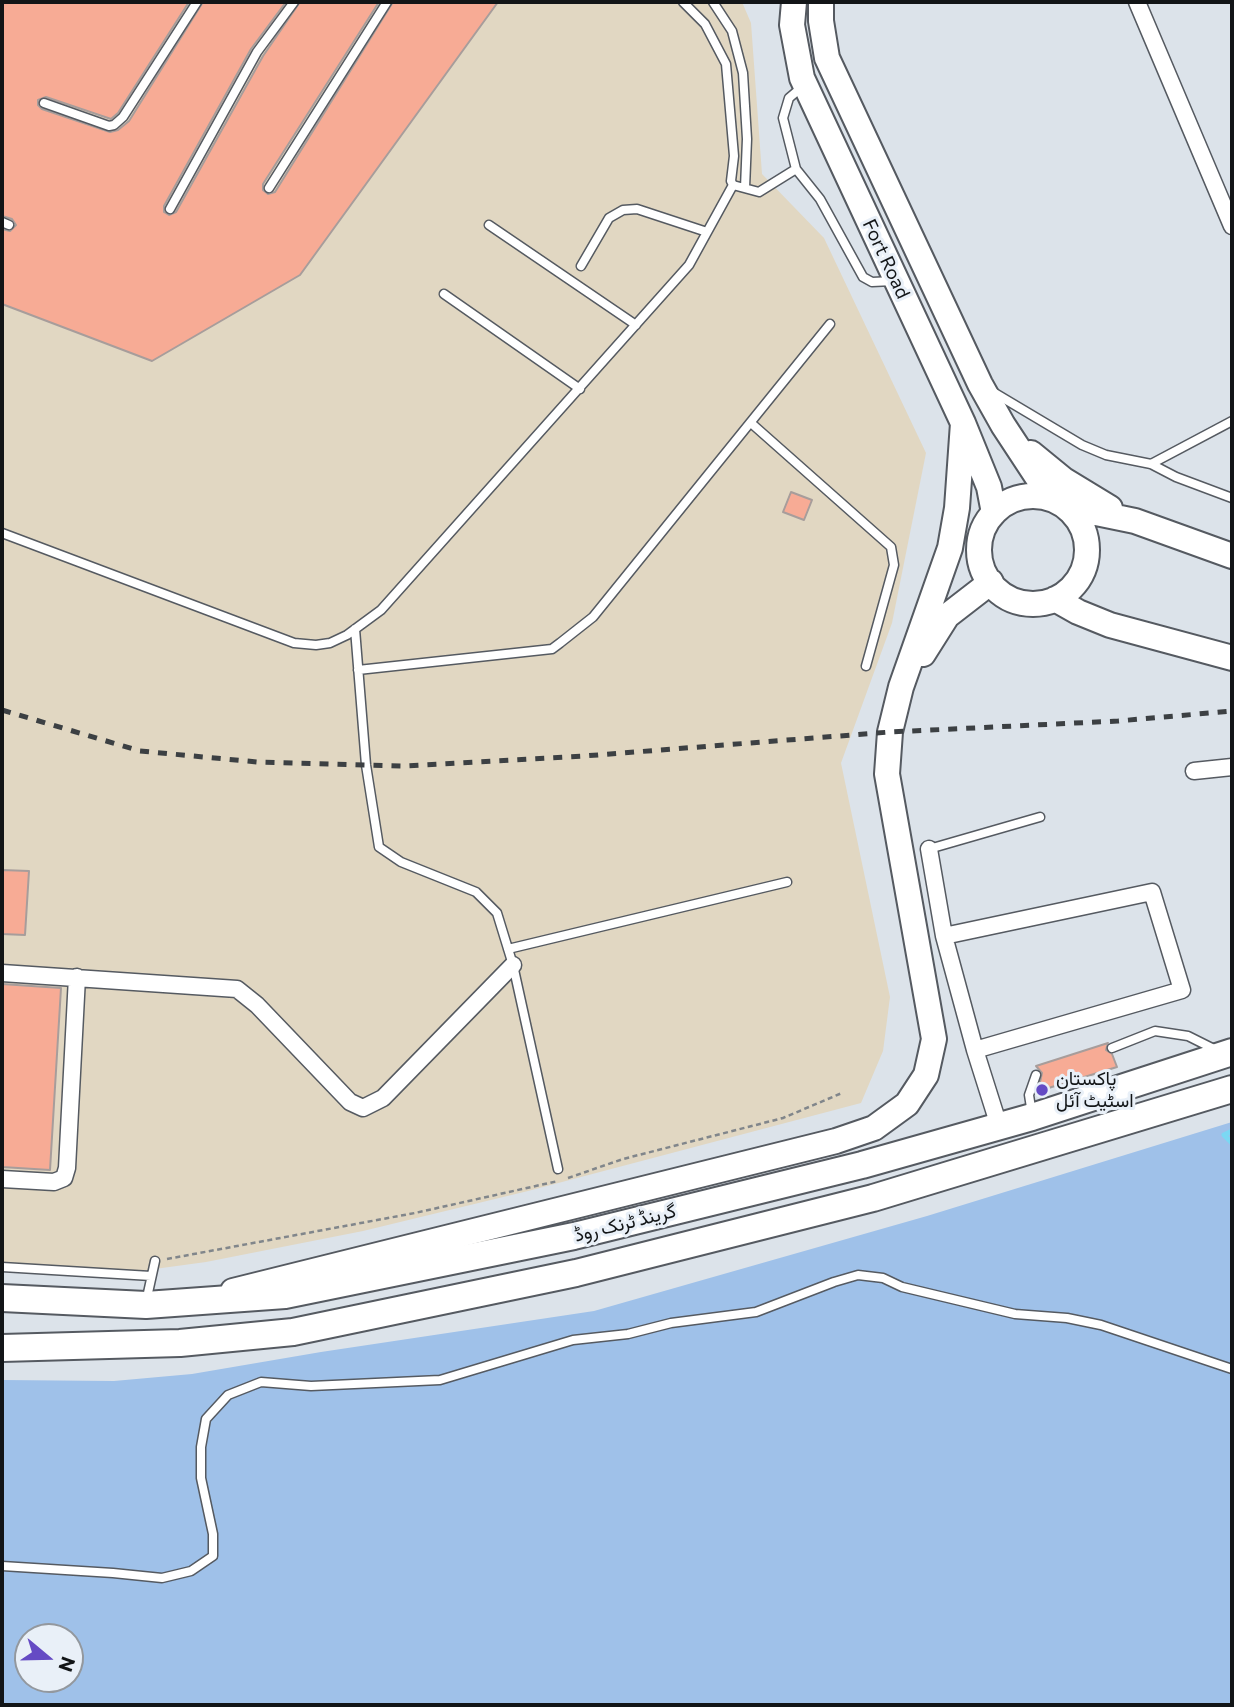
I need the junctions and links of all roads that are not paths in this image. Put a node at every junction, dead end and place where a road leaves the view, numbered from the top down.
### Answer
1 (197, 2) edge
2 (294, 2) edge
3 (387, 2) edge
4 (683, 2) edge
5 (699, 2) edge
6 (713, 2) edge
7 (794, 2) edge
8 (821, 2) edge
9 (1137, 2) edge
10 (691, 8) junction
11 (805, 85) junction
12 (44, 103) dead end
13 (796, 169) junction
14 (733, 185) junction
15 (269, 188) dead end
16 (745, 188) junction
17 (170, 209) dead end
18 (489, 225) dead end
19 (1232, 226) edge
20 (707, 232) junction
21 (581, 266) dead end
22 (896, 281) junction
23 (444, 294) dead end
24 (830, 324) dead end
25 (636, 325) junction
26 (980, 384) junction
27 (580, 388) junction
28 (1232, 421) edge
29 (751, 423) junction
30 (963, 423) junction
31 (1003, 425) junction
32 (1151, 464) junction
33 (1232, 498) edge
34 (1059, 503) junction
35 (994, 513) junction
36 (1135, 521) junction
37 (2, 533) edge
38 (1232, 556) edge
39 (990, 582) junction
40 (1055, 599) junction
41 (355, 629) junction
42 (1232, 658) edge
43 (866, 666) dead end
44 (358, 670) junction
45 (901, 687) junction
46 (1232, 767) edge
47 (1194, 771) dead end
48 (1040, 817) dead end
49 (929, 849) joint
50 (787, 882) dead end
51 (944, 936) junction
52 (511, 957) junction
53 (2, 973) edge
54 (77, 977) junction
55 (1112, 1048) dead end
56 (975, 1049) junction
57 (1228, 1053) edge
58 (1036, 1075) dead end
59 (1232, 1089) edge
60 (1032, 1117) junction
61 (999, 1126) junction
62 (558, 1169) dead end
63 (2, 1179) edge
64 (155, 1261) road end
65 (2, 1267) edge
66 (151, 1276) junction
67 (2, 1298) edge
68 (182, 1304) junction
69 (146, 1305) junction
70 (2, 1349) edge
71 (1232, 1369) edge
72 (2, 1566) edge

1 - 12 lane
2 - 17 lane
3 - 15 lane
4 - 10 lane
5 - 10 lane
6 - 16 lane
7 - 11 main road, Fort Road
8 - 26 main road, Fort Road
9 - 19 street
10 - 14 lane
11 - 13 lane
11 - 22 main road, Fort Road
13 - 16 lane
13 - 22 lane
14 - 16 lane
14 - 20 lane
18 - 25 lane
20 - 21 lane
20 - 25 lane
22 - 30 main road, Fort Road
23 - 27 lane
24 - 29 lane
25 - 27 lane
26 - 31 main road, Fort Road
26 - 32 lane
27 - 41 lane
28 - 32 lane
29 - 43 lane
29 - 44 lane
30 - 35 main road, Fort Road
30 - 45 main road
31 - 34 main road, Fort Road
31 - 36 main road
32 - 33 lane
34 - 35 main road
34 - 36 main road
34 - 40 main road
35 - 39 main road
36 - 38 main road
37 - 41 lane
39 - 40 main road
39 - 45 main road
40 - 42 main road
41 - 44 lane
44 - 52 lane
45 - 68 main road
46 - 47 street
48 - 49 lane
49 - 51 street
50 - 52 lane
51 - 56 street
51 - 56 street
52 - 54 street
52 - 62 lane
53 - 54 street
54 - 63 street
55 - 57 lane
56 - 61 street
57 - 60 highway, گرینڈ ٹرنک روڈ
58 - 60 lane
59 - 70 highway, گرینڈ ٹرنک روڈ
60 - 61 highway, گرینڈ ٹرنک روڈ
61 - 68 highway, گرینڈ ٹرنک روڈ
64 - 66 lane
65 - 66 lane
66 - 69 lane
67 - 69 highway, گرینڈ ٹرنک روڈ
68 - 69 highway, گرینڈ ٹرنک روڈ
71 - 72 lane

